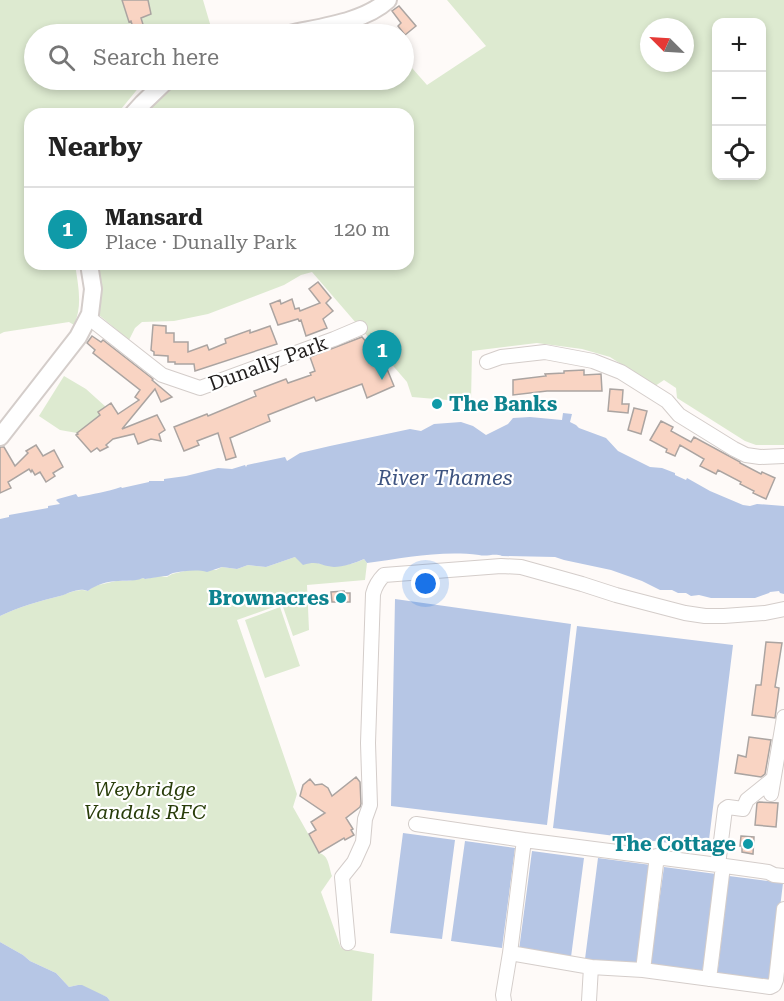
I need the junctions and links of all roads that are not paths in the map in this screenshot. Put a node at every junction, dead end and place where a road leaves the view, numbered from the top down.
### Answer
1 (388, 0) edge
2 (337, 24) edge
3 (157, 90) edge
4 (138, 108) edge
5 (90, 270) edge
6 (88, 317) junction
7 (360, 328) dead end
8 (488, 362) dead end
9 (0, 437) edge
10 (784, 456) edge
11 (784, 609) edge
12 (784, 717) edge
13 (773, 779) junction
14 (771, 794) dead end
15 (416, 824) dead end
16 (524, 840) junction
17 (657, 856) junction
18 (721, 865) junction
19 (784, 876) edge
20 (784, 909) edge
21 (348, 943) dead end
22 (510, 953) junction
23 (591, 967) junction
24 (643, 970) junction
25 (709, 979) junction
26 (504, 1001) edge
27 (589, 1001) edge

1 - 2 main road
3 - 4 main road
5 - 6 main road
6 - 7 street, Dunally Park
6 - 9 main road
8 - 10 street
11 - 21 street
12 - 13 street
13 - 14 street
13 - 18 street
15 - 16 street
16 - 17 street
16 - 22 street
17 - 18 street
17 - 24 street
18 - 19 street
18 - 25 street
20 - 25 street
22 - 23 street
22 - 26 street
23 - 24 street
23 - 27 street
24 - 25 street

